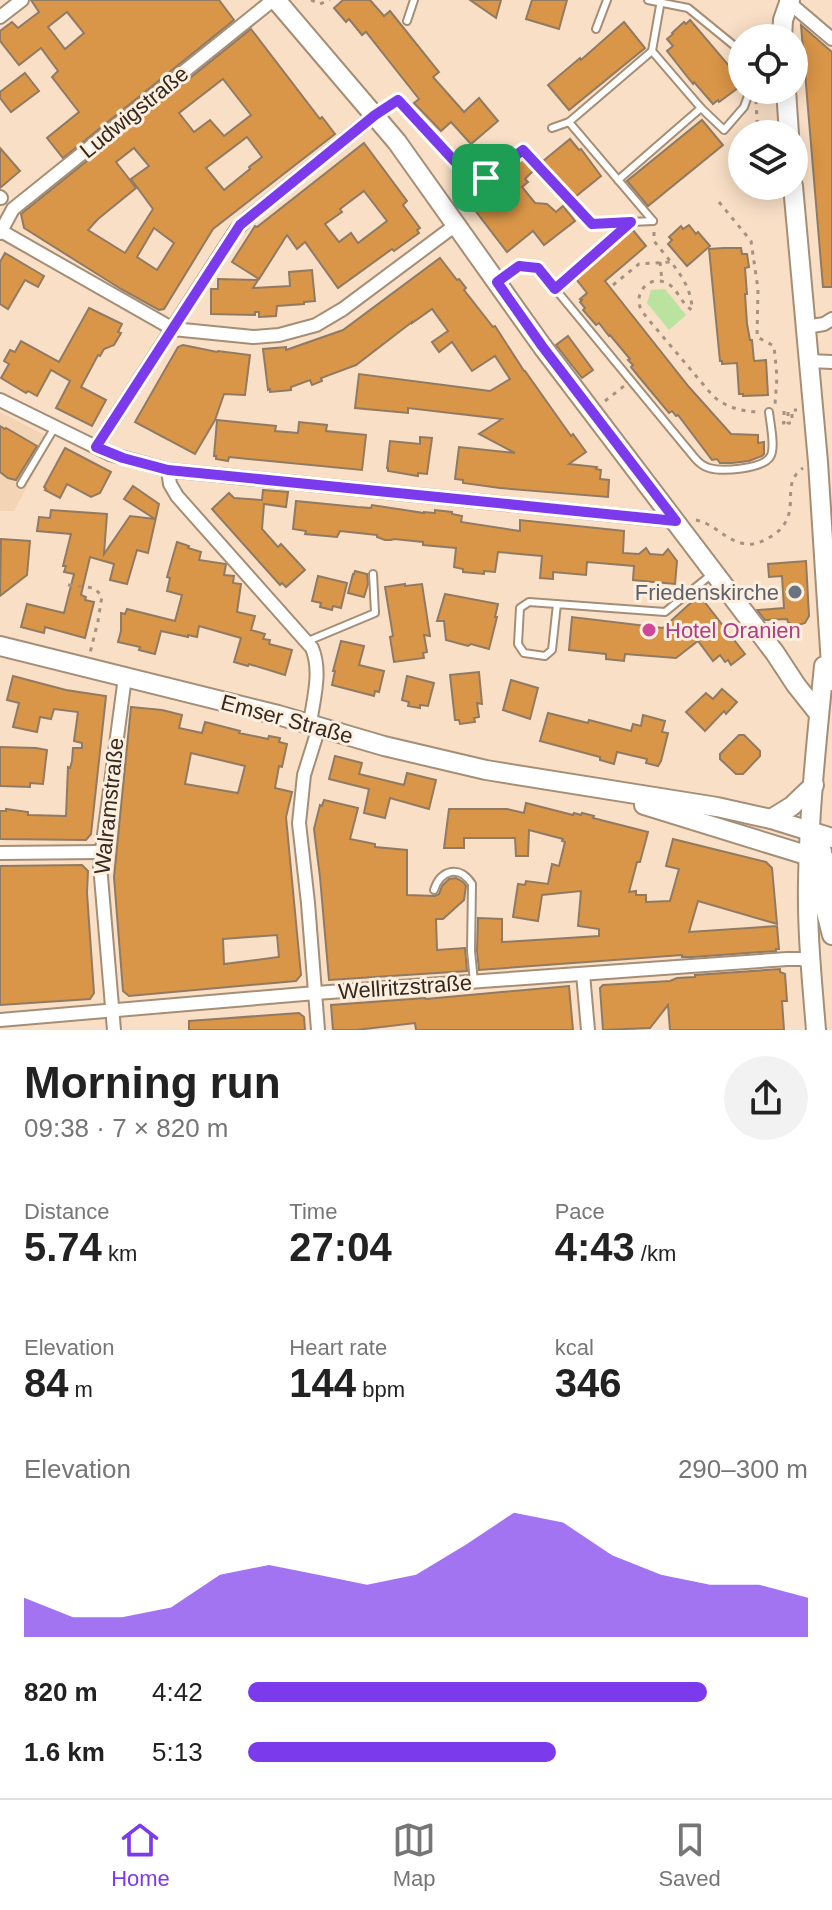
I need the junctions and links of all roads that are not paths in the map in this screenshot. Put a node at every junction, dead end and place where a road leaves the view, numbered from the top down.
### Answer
1 (274, 0) edge
2 (414, 0) edge
3 (607, 0) edge
4 (648, 0) edge
5 (661, 1) edge
6 (786, 1) edge
7 (15, 2) edge
8 (0, 17) edge
9 (407, 21) dead end
10 (783, 24) edge
11 (596, 29) dead end
12 (832, 39) edge
13 (728, 41) edge
14 (652, 51) junction
15 (745, 104) edge
16 (701, 108) junction
17 (375, 115) junction
18 (569, 122) junction
19 (552, 128) dead end
20 (618, 180) junction
21 (794, 200) edge
22 (631, 222) junction
23 (457, 224) junction
24 (1, 232) edge
25 (607, 242) road end
26 (577, 269) road end
27 (497, 282) junction
28 (555, 289) junction
29 (832, 319) edge
30 (806, 327) junction
31 (173, 329) junction
32 (809, 361) junction
33 (832, 362) edge
34 (0, 400) edge
35 (772, 412) road end
36 (55, 427) junction
37 (96, 447) junction
38 (168, 470) junction
39 (21, 484) dead end
40 (676, 521) junction
41 (715, 572) junction
42 (373, 574) dead end
43 (557, 604) junction
44 (828, 619) junction
45 (308, 641) junction
46 (0, 646) edge
47 (125, 677) junction
48 (832, 681) edge
49 (824, 709) edge
50 (314, 726) junction
51 (576, 785) junction
52 (814, 785) junction
53 (771, 819) junction
54 (810, 831) junction
55 (832, 838) edge
56 (100, 852) junction
57 (0, 853) edge
58 (821, 860) edge
59 (434, 890) dead end
60 (832, 935) edge
61 (811, 961) junction
62 (583, 974) junction
63 (474, 982) junction
64 (316, 993) junction
65 (112, 1011) junction
66 (0, 1020) edge
67 (114, 1030) edge
68 (318, 1030) edge
69 (588, 1030) edge
70 (816, 1030) edge

1 - 17 street
1 - 24 street, Ludwigstraße
2 - 9 lane
3 - 11 lane
4 - 5 lane
5 - 13 lane
5 - 14 lane
6 - 10 street
6 - 12 street
7 - 8 street
14 - 16 lane
14 - 18 lane
15 - 16 lane
16 - 20 lane
17 - 22 lane
17 - 23 street
17 - 31 street
18 - 19 lane
18 - 20 lane
20 - 22 lane
21 - 30 street
22 - 25 lane
23 - 27 street
23 - 31 street
24 - 31 street
26 - 28 lane
27 - 28 lane
27 - 40 street
28 - 35 lane
29 - 30 street
30 - 32 street
31 - 37 street
32 - 33 street
32 - 44 street
34 - 36 street
36 - 37 street
36 - 39 lane
37 - 38 street
38 - 40 street
38 - 45 street
40 - 41 street
41 - 43 lane
41 - 49 street
42 - 45 lane
43 - 43 lane
44 - 48 street
44 - 49 street
45 - 50 street
46 - 47 street, Emser Straße
47 - 50 street, Emser Straße
47 - 56 street, Walramstraße
49 - 52 street
50 - 51 street, Emser Straße
50 - 64 street
51 - 53 street, Emser Straße
51 - 58 street, Emser Straße
52 - 53 street
52 - 54 street
53 - 54 street, Emser Straße
54 - 55 street, Emser Straße
54 - 58 street
56 - 57 street
56 - 65 street, Walramstraße
58 - 60 street
58 - 61 street
59 - 63 lane
61 - 62 street, Wellritzstraße
61 - 70 street
62 - 63 street, Wellritzstraße
62 - 69 street
63 - 64 street, Wellritzstraße
64 - 65 street, Wellritzstraße
64 - 68 street
65 - 66 street, Wellritzstraße
65 - 67 street, Walramstraße

